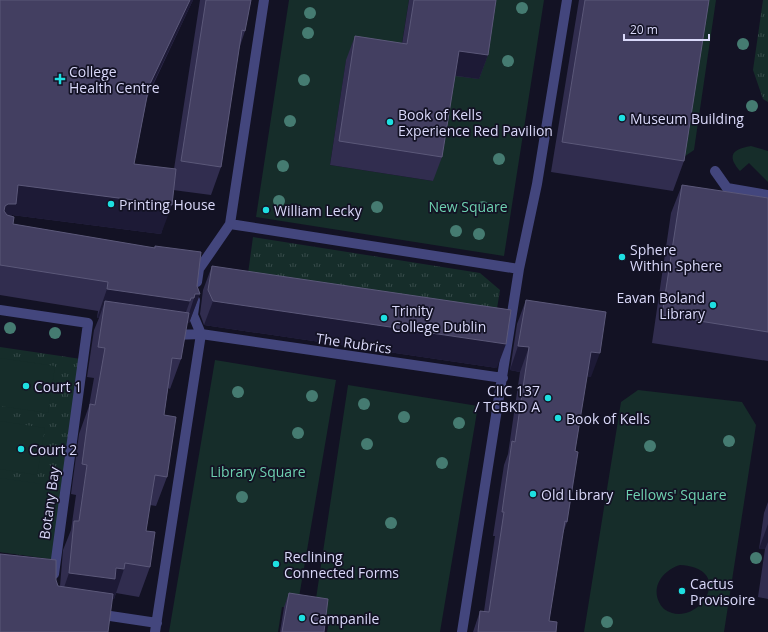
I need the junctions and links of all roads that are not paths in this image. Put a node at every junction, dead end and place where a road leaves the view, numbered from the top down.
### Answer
1 (264, 0) edge
2 (567, 0) edge
3 (715, 171) dead end
4 (768, 195) edge
5 (230, 224) junction
6 (519, 269) junction
7 (0, 310) edge
8 (165, 334) edge
9 (201, 334) junction
10 (503, 378) junction
11 (50, 581) edge
12 (87, 613) edge
13 (156, 628) edge
14 (462, 632) edge

1 - 5 lane
2 - 6 lane
3 - 4 lane
5 - 6 lane
5 - 9 lane
6 - 10 lane
7 - 11 lane, Botany Bay
8 - 9 lane, The Rubrics
9 - 10 lane, The Rubrics
9 - 13 lane
10 - 14 lane
12 - 13 lane

